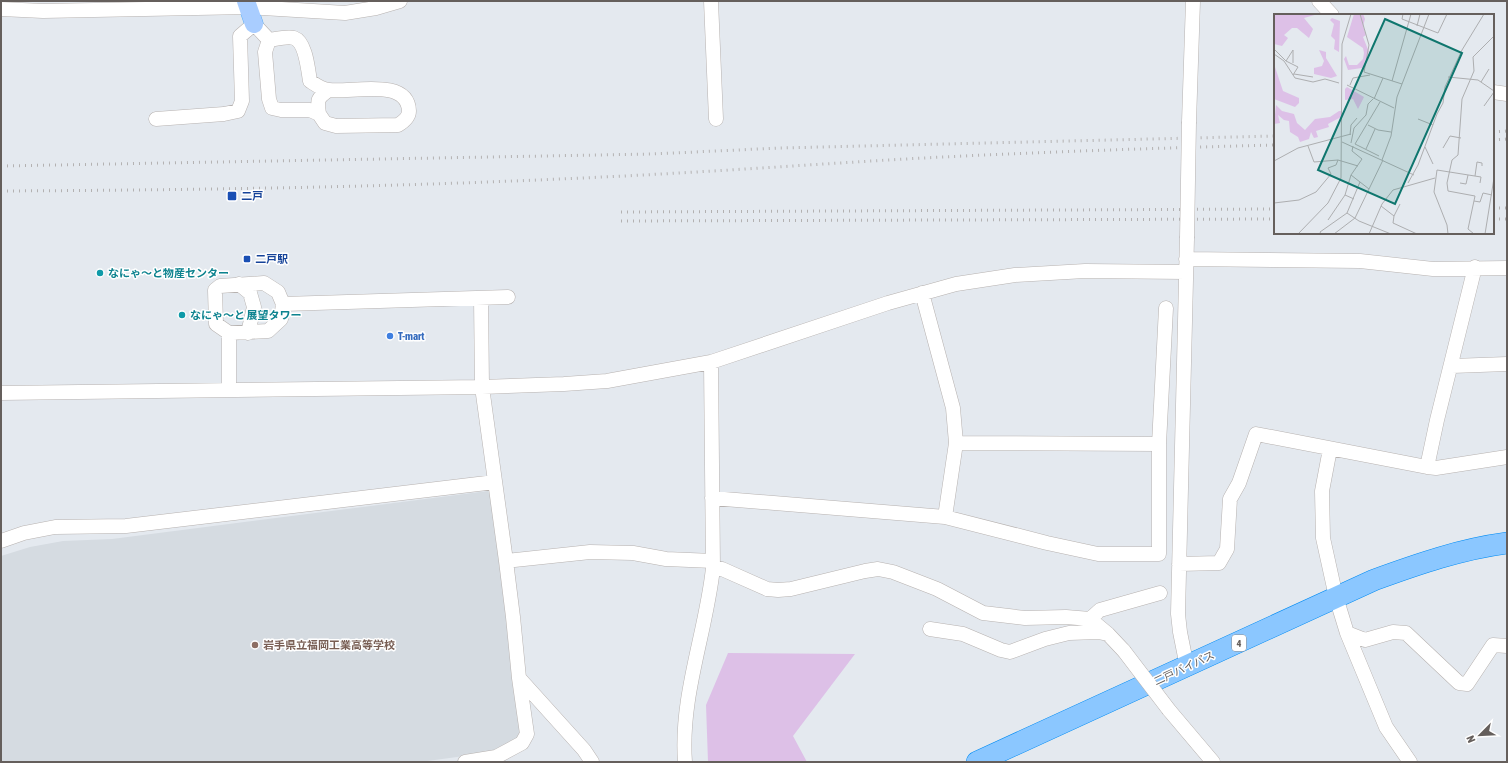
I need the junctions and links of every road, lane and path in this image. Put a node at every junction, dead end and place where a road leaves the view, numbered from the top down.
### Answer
1 (400, 1) edge
2 (711, 1) edge
3 (1193, 1) edge
4 (1319, 1) edge
5 (247, 4) edge
6 (1, 9) edge
7 (1331, 14) edge
8 (254, 24) junction
9 (269, 40) junction
10 (329, 90) junction
11 (319, 114) junction
12 (156, 119) dead end
13 (716, 119) dead end
14 (1186, 265) junction
15 (1475, 267) junction
16 (1507, 268) edge
17 (239, 284) junction
18 (922, 293) junction
19 (508, 297) dead end
20 (481, 298) junction
21 (283, 304) junction
22 (1166, 308) dead end
23 (248, 333) junction
24 (229, 334) junction
25 (711, 362) junction
26 (1507, 364) edge
27 (1452, 366) junction
28 (482, 387) junction
29 (230, 390) junction
30 (1, 393) edge
31 (956, 443) junction
32 (1159, 444) junction
33 (1330, 449) junction
34 (1507, 457) edge
35 (1427, 467) junction
36 (495, 482) junction
37 (712, 498) junction
38 (944, 517) junction
39 (1, 541) edge
40 (1507, 543) edge
41 (506, 561) junction
42 (713, 564) junction
43 (1179, 564) junction
44 (1160, 593) dead end
45 (1336, 597) junction
46 (1090, 620) junction
47 (930, 629) dead end
48 (1347, 632) junction
49 (1108, 634) junction
50 (1507, 646) edge
51 (1187, 667) junction
52 (519, 678) junction
53 (466, 762) edge
54 (592, 762) edge
55 (684, 762) edge
56 (977, 762) edge
57 (1213, 762) edge
58 (1410, 762) edge

1 - 5 street
2 - 13 street
3 - 14 street, bridge
4 - 7 street
5 - 6 street
5 - 8 main road
8 - 9 street
8 - 12 street
9 - 10 street
9 - 11 street
10 - 11 street
10 - 11 street
14 - 15 street
14 - 18 street
14 - 43 street
15 - 16 street
15 - 27 street
17 - 21 street
17 - 23 street
17 - 24 street
18 - 25 street
18 - 31 street
19 - 20 street
20 - 21 street
20 - 28 street
21 - 23 street
22 - 32 street
23 - 24 street
24 - 29 street
25 - 28 street
25 - 37 street
26 - 27 street
27 - 35 street
28 - 29 street
28 - 36 street
29 - 30 street
31 - 32 street
31 - 38 street
32 - 38 street
33 - 35 street
33 - 43 street
33 - 45 street
34 - 35 street
36 - 39 street
36 - 41 street
37 - 38 street
37 - 42 street
40 - 45 highway, 二戸バイパス / 4
41 - 42 street
41 - 52 street
42 - 46 street
42 - 55 street
43 - 51 street
44 - 46 street
45 - 48 street
45 - 51 highway, 二戸バイパス / 4
46 - 49 street
47 - 49 street
48 - 50 street
48 - 58 street
49 - 57 street, bridge
51 - 56 highway, 二戸バイパス / 4
52 - 53 street
52 - 54 street

